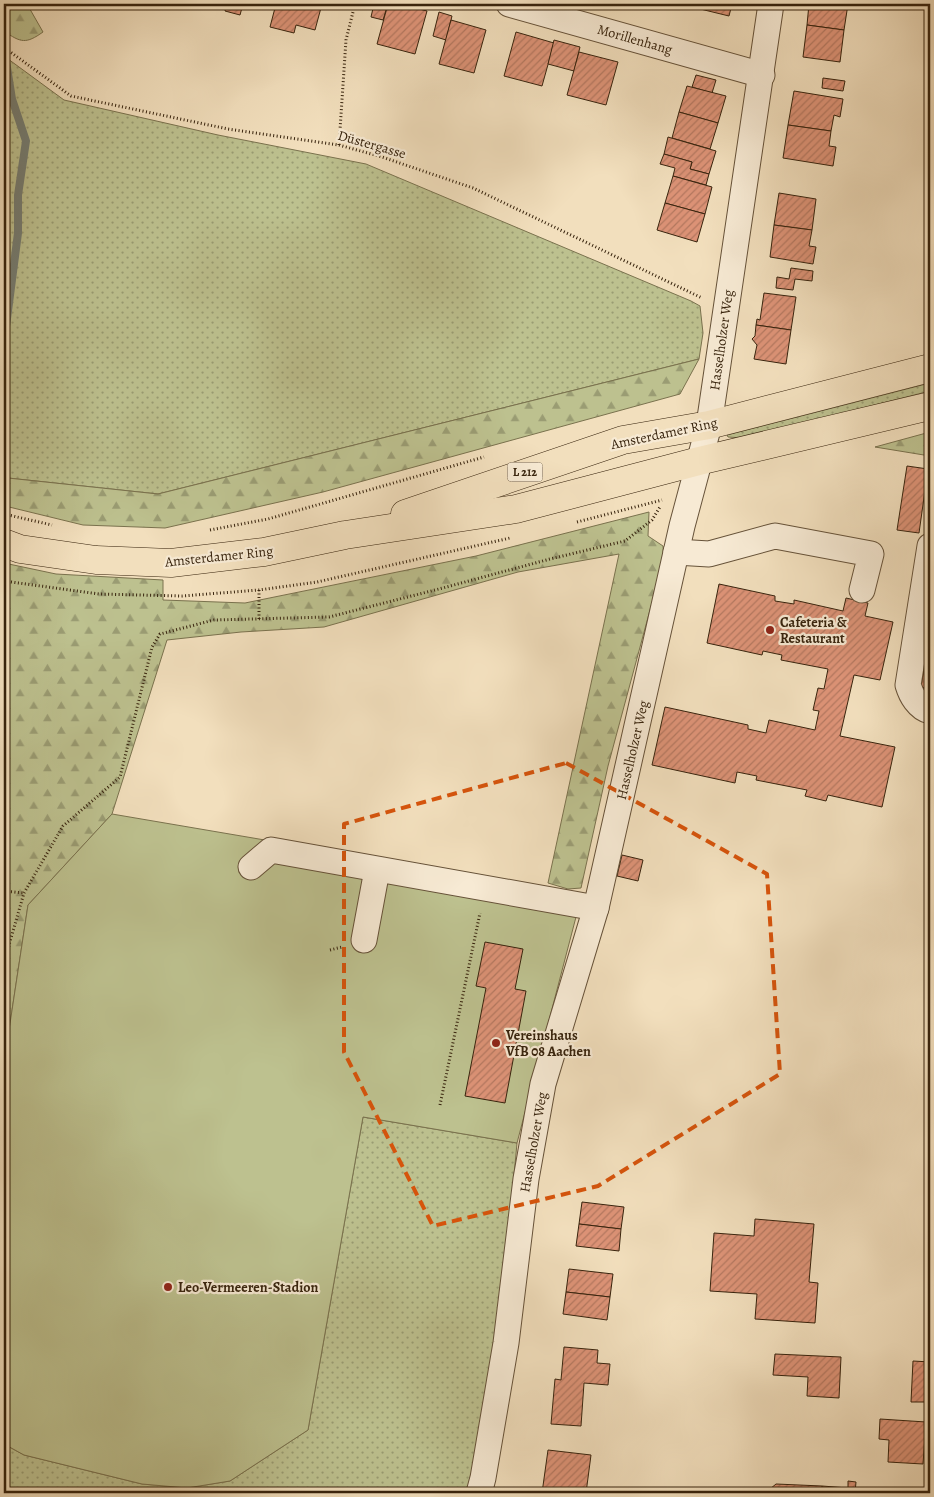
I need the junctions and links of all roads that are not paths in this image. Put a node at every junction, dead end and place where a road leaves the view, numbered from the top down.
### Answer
1 (508, 4) edge
2 (771, 4) edge
3 (762, 75) junction
4 (930, 368) edge
5 (930, 406) edge
6 (709, 424) junction
7 (699, 461) junction
8 (345, 535) junction
9 (4, 544) edge
10 (930, 546) edge
11 (676, 552) junction
12 (862, 590) dead end
13 (930, 710) edge
14 (252, 867) dead end
15 (377, 870) junction
16 (596, 908) junction
17 (364, 940) dead end
18 (479, 1493) edge

1 - 3 street, Morillenhang
2 - 3 street, Hasselholzer Weg
3 - 6 street, Hasselholzer Weg
4 - 6 main road, Amsterdamer Ring / L 212
5 - 7 main road, Amsterdamer Ring / L 212
6 - 7 street, Hasselholzer Weg
6 - 8 main road, Amsterdamer Ring / L 212
7 - 8 main road, Amsterdamer Ring / L 212
7 - 11 street, Hasselholzer Weg
8 - 9 main road, Amsterdamer Ring / L 212
10 - 13 street
11 - 12 street
11 - 16 street, Hasselholzer Weg
14 - 15 street
15 - 16 street
15 - 17 street
16 - 18 street, Hasselholzer Weg

